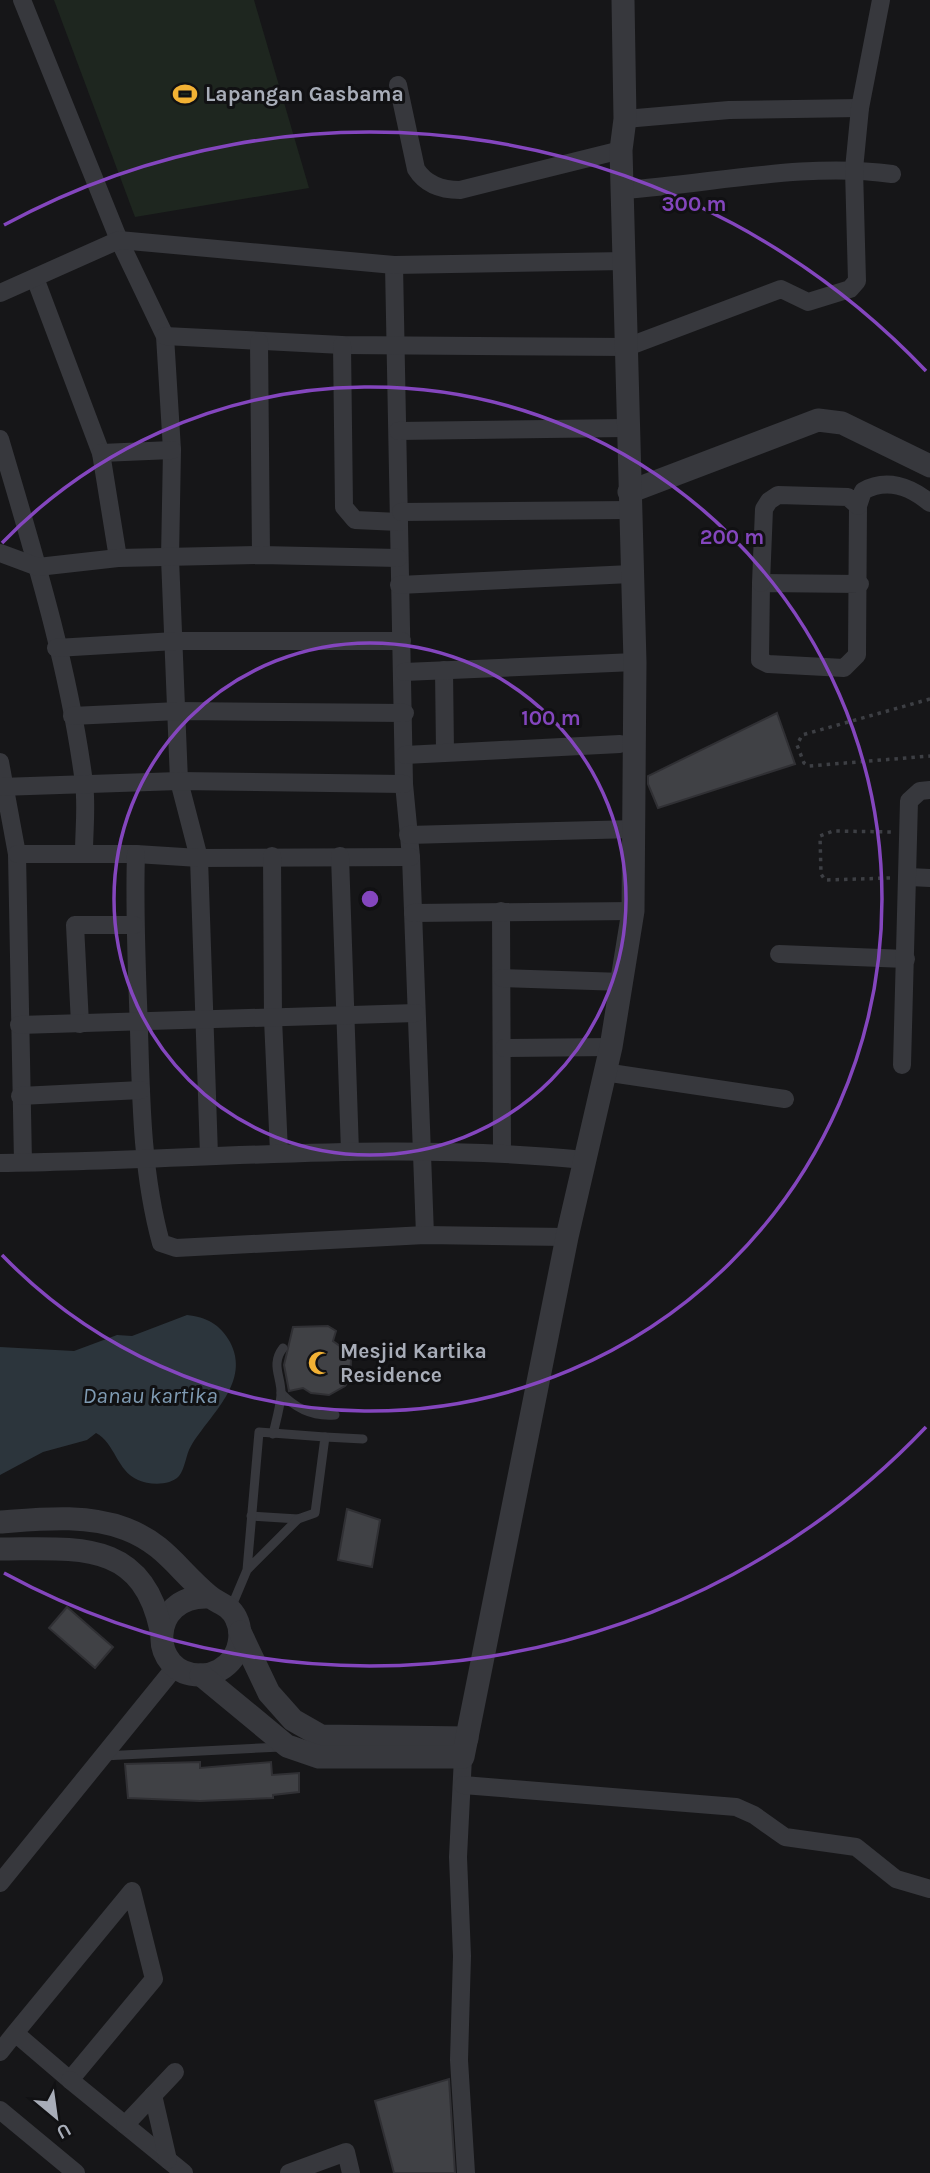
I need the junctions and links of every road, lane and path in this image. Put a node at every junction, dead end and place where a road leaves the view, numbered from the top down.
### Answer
1 (22, 0) edge
2 (623, 0) edge
3 (881, 0) edge
4 (398, 85) dead end
5 (860, 108) junction
6 (625, 120) junction
7 (621, 150) junction
8 (854, 169) junction
9 (892, 174) dead end
10 (623, 190) junction
11 (119, 240) junction
12 (625, 261) junction
13 (394, 265) junction
14 (35, 278) junction
15 (0, 293) edge
16 (165, 336) junction
17 (259, 342) junction
18 (342, 345) junction
19 (397, 345) junction
20 (627, 347) junction
21 (626, 428) junction
22 (398, 431) junction
23 (0, 439) edge
24 (172, 450) junction
25 (101, 453) junction
26 (930, 466) edge
27 (930, 503) edge
28 (630, 506) junction
29 (858, 506) junction
30 (400, 517) junction
31 (0, 553) edge
32 (261, 555) junction
33 (118, 558) junction
34 (170, 558) junction
35 (398, 558) junction
36 (38, 567) junction
37 (631, 574) junction
38 (761, 583) junction
39 (860, 584) junction
40 (399, 585) junction
41 (176, 641) junction
42 (402, 641) junction
43 (57, 648) junction
44 (635, 662) junction
45 (444, 670) junction
46 (404, 673) junction
47 (930, 699) edge
48 (178, 711) junction
49 (405, 713) junction
50 (72, 716) junction
51 (620, 744) dead end
52 (444, 752) junction
53 (405, 755) junction
54 (930, 756) edge
55 (0, 762) edge
56 (179, 781) junction
57 (404, 784) junction
58 (85, 786) junction
59 (3, 787) edge
60 (930, 790) edge
61 (635, 829) junction
62 (910, 832) junction
63 (408, 835) junction
64 (84, 853) junction
65 (17, 854) junction
66 (136, 854) junction
67 (272, 856) junction
68 (340, 856) junction
69 (411, 857) junction
70 (200, 858) junction
71 (909, 877) junction
72 (930, 878) edge
73 (502, 911) junction
74 (633, 911) junction
75 (413, 913) junction
76 (134, 925) junction
77 (779, 954) dead end
78 (906, 959) junction
79 (9, 976) edge
80 (502, 978) junction
81 (623, 982) junction
82 (416, 1013) junction
83 (345, 1014) junction
84 (272, 1019) junction
85 (206, 1020) junction
86 (138, 1023) junction
87 (80, 1024) junction
88 (19, 1025) junction
89 (611, 1047) junction
90 (504, 1048) junction
91 (902, 1065) dead end
92 (604, 1072) junction
93 (141, 1090) junction
94 (20, 1096) junction
95 (785, 1099) dead end
96 (420, 1149) junction
97 (502, 1151) junction
98 (279, 1152) junction
99 (350, 1152) junction
100 (209, 1156) junction
101 (145, 1158) junction
102 (584, 1160) junction
103 (23, 1162) junction
104 (0, 1163) edge
105 (425, 1235) junction
106 (567, 1237) junction
107 (283, 1348) dead end
108 (281, 1393) junction
109 (335, 1415) dead end
110 (273, 1434) junction
111 (325, 1437) junction
112 (363, 1440) dead end
113 (251, 1516) junction
114 (298, 1519) junction
115 (0, 1522) edge
116 (0, 1549) edge
117 (247, 1570) junction
118 (209, 1597) junction
119 (230, 1609) junction
120 (162, 1630) junction
121 (240, 1632) junction
122 (176, 1666) junction
123 (201, 1675) junction
124 (287, 1746) junction
125 (465, 1748) junction
126 (103, 1756) junction
127 (463, 1784) junction
128 (0, 1883) edge
129 (930, 1889) edge
130 (15, 2033) junction
131 (0, 2052) edge
132 (175, 2072) dead end
133 (70, 2080) junction
134 (153, 2095) junction
135 (0, 2110) edge
136 (125, 2125) junction
137 (168, 2160) junction
138 (76, 2173) edge
139 (184, 2173) edge
140 (289, 2173) edge
141 (351, 2173) edge
142 (466, 2173) edge

1 - 11 street
2 - 6 street
3 - 5 street
4 - 7 street
5 - 6 street
5 - 8 street
6 - 7 street
7 - 10 street
8 - 9 street
8 - 10 street
8 - 20 street
10 - 12 street
11 - 13 street
11 - 14 street
11 - 16 street
12 - 13 street
12 - 20 street
13 - 19 street
14 - 15 street
14 - 25 street
16 - 17 street
16 - 24 street
17 - 18 street
17 - 32 street
18 - 19 street
18 - 30 street
19 - 20 street
19 - 22 street
20 - 21 street
21 - 22 street
21 - 28 street
22 - 30 street
23 - 36 street
24 - 25 street
24 - 34 street
25 - 33 street
26 - 28 street
27 - 29 street
28 - 30 street
28 - 37 street
29 - 38 street
29 - 39 street
30 - 35 street
31 - 36 street
32 - 34 street
32 - 35 street
33 - 34 street
33 - 36 street
34 - 41 street
35 - 40 street
36 - 43 street
37 - 40 street
37 - 44 street
38 - 39 street
38 - 39 street
40 - 42 street
41 - 42 street
41 - 43 street
41 - 48 street
42 - 46 street
43 - 50 street
44 - 45 street
44 - 61 street
45 - 46 street
45 - 52 street
46 - 49 street
47 - 54 path
48 - 49 street
48 - 50 street
48 - 56 street
49 - 53 street
50 - 58 street
51 - 52 street
52 - 53 street
53 - 57 street
55 - 59 street
56 - 57 street
56 - 58 street
56 - 70 street
57 - 63 street
58 - 59 street
58 - 64 street
59 - 65 street
60 - 62 street
61 - 63 street
61 - 74 street
62 - 71 street
62 - 71 path
63 - 69 street
64 - 65 street
64 - 66 street
65 - 79 street
66 - 70 street
66 - 76 street
67 - 68 street
67 - 70 street
67 - 84 street
68 - 69 street
68 - 83 street
69 - 75 street
70 - 85 street
71 - 72 street
71 - 78 street
73 - 74 street
73 - 75 street
73 - 80 street
74 - 81 street
75 - 82 street
76 - 86 street
76 - 87 street
77 - 78 street
78 - 91 street
79 - 88 street
80 - 81 street
80 - 90 street
81 - 89 street
82 - 83 street
82 - 96 street
83 - 84 street
83 - 99 street
84 - 85 street
84 - 98 street
85 - 86 street
85 - 100 street
86 - 87 street
86 - 93 street
87 - 88 street
88 - 94 street
89 - 90 street
89 - 92 street
90 - 97 street
92 - 95 street
92 - 102 street
93 - 94 street
93 - 101 street
94 - 103 street
96 - 97 street
96 - 99 street
96 - 105 street
97 - 102 street
98 - 99 street
98 - 100 street
100 - 101 street
101 - 103 street
101 - 105 street
102 - 106 street
103 - 104 street
105 - 106 street
106 - 125 street
107 - 108 lane
108 - 109 lane
108 - 110 lane
110 - 111 lane
110 - 113 lane
111 - 112 lane
111 - 114 lane
113 - 114 lane
113 - 117 lane
114 - 117 lane
115 - 118 street
116 - 120 street
117 - 119 lane
118 - 119 street
118 - 120 street
119 - 121 street
120 - 122 street
121 - 123 street
121 - 125 street
122 - 123 street
122 - 126 street
123 - 124 street
124 - 125 street
124 - 126 lane
125 - 127 street
126 - 128 street
127 - 129 street
127 - 142 street
130 - 131 street
130 - 133 street
130 - 133 street
132 - 134 street
133 - 136 street
134 - 136 street
134 - 137 street
135 - 138 street
136 - 137 street
137 - 139 street
140 - 141 street

